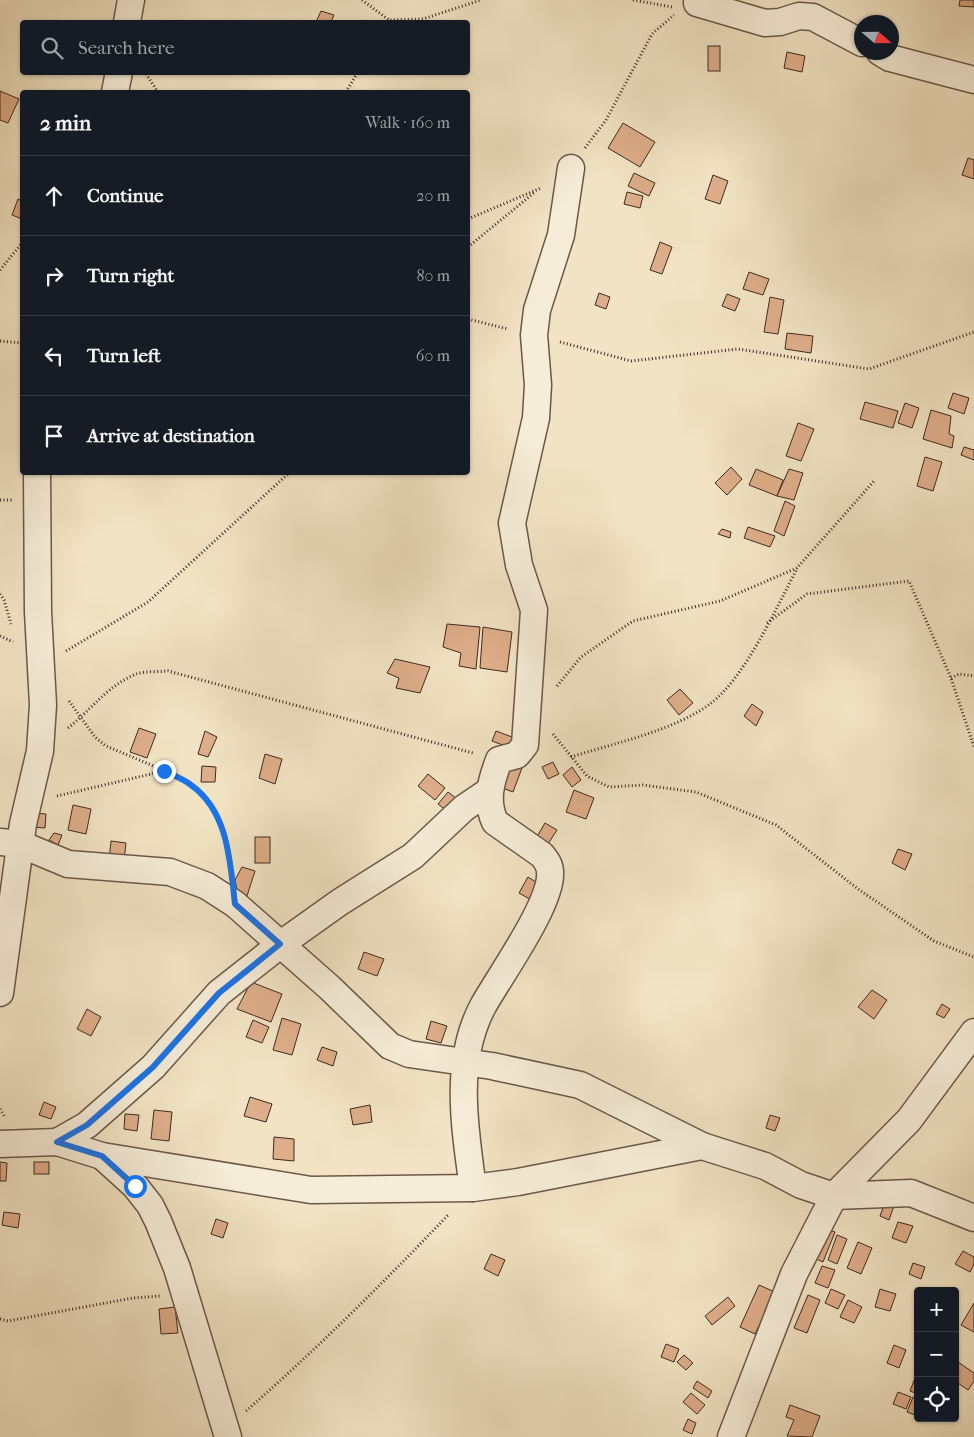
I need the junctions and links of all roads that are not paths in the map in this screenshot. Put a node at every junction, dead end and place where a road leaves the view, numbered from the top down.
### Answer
1 (131, 0) edge
2 (690, 6) road end
3 (127, 20) edge
4 (854, 39) edge
5 (898, 60) edge
6 (118, 75) edge
7 (974, 80) edge
8 (115, 90) edge
9 (571, 168) road end
10 (37, 475) edge
11 (489, 791) junction
12 (10, 843) edge
13 (280, 944) junction
14 (0, 993) edge
15 (974, 1032) edge
16 (465, 1064) junction
17 (57, 1142) junction
18 (0, 1144) edge
19 (702, 1146) junction
20 (102, 1156) junction
21 (473, 1188) junction
22 (834, 1196) junction
23 (974, 1218) edge
24 (227, 1433) edge
25 (731, 1437) edge

1 - 3 street
2 - 4 street
5 - 7 street
6 - 8 street
9 - 11 street
10 - 12 street
11 - 13 street
11 - 16 street
12 - 13 street
12 - 14 street
13 - 16 street
13 - 17 street
15 - 22 street
16 - 19 street
16 - 21 street
17 - 18 street
17 - 20 street
19 - 21 street
19 - 22 street
20 - 21 street
20 - 24 street
22 - 23 street
22 - 25 street

